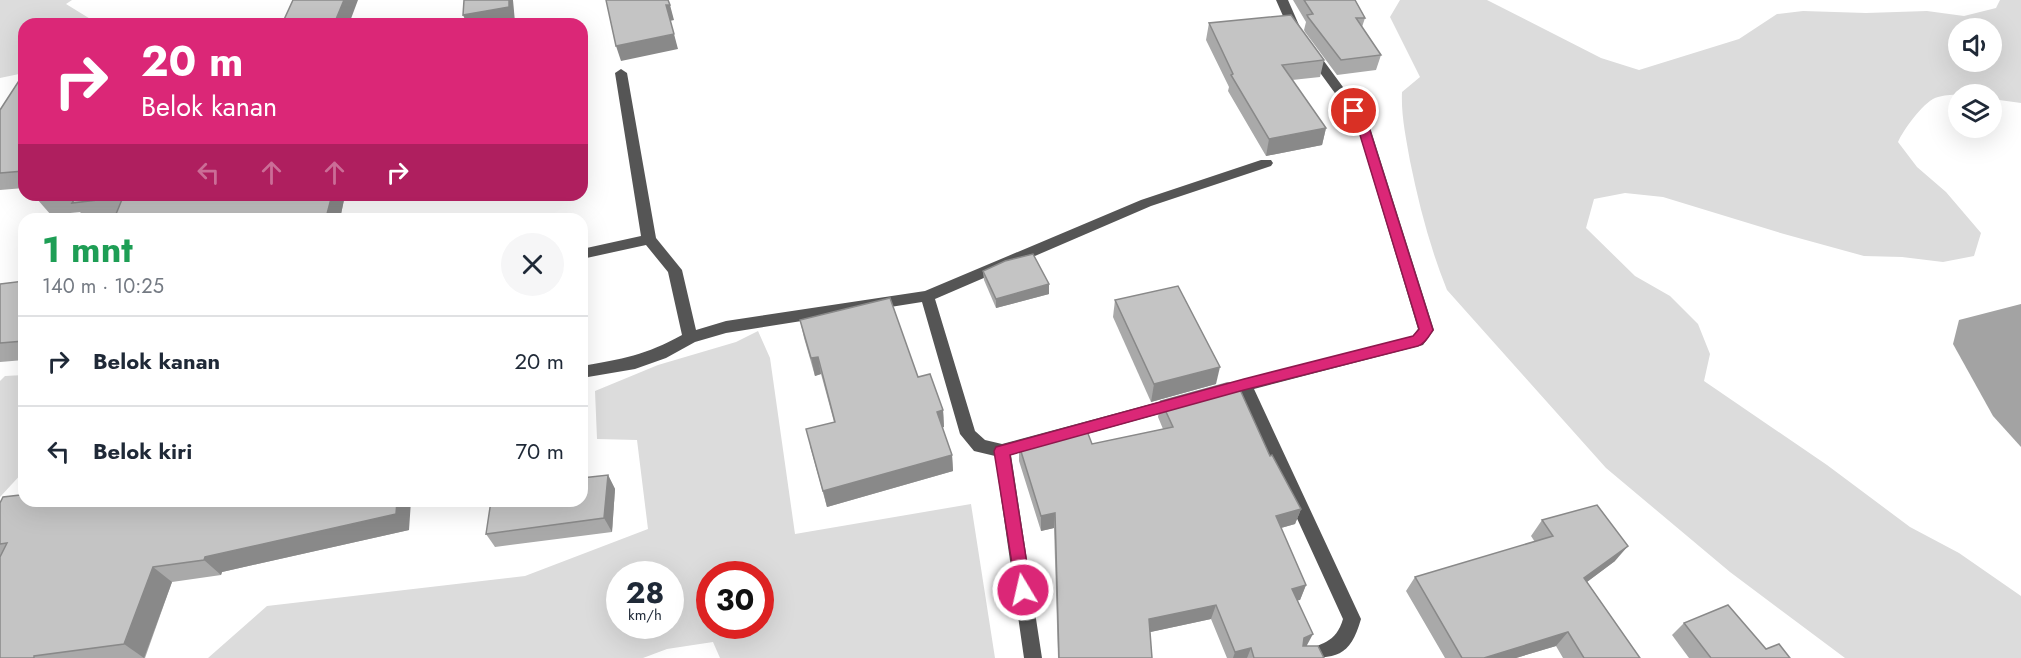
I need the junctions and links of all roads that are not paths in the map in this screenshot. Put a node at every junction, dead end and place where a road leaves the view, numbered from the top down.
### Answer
1 (1282, 0) edge
2 (621, 72) dead end
3 (1266, 163) dead end
4 (649, 239) junction
5 (588, 253) edge
6 (927, 296) junction
7 (690, 338) junction
8 (588, 371) edge
9 (1186, 400) edge
10 (1002, 451) junction
11 (1033, 658) edge
12 (1306, 658) edge

1 - 12 street
2 - 4 street
3 - 6 street
4 - 5 street
4 - 7 street
6 - 7 street
6 - 10 street
7 - 8 street
9 - 10 street
10 - 11 street

